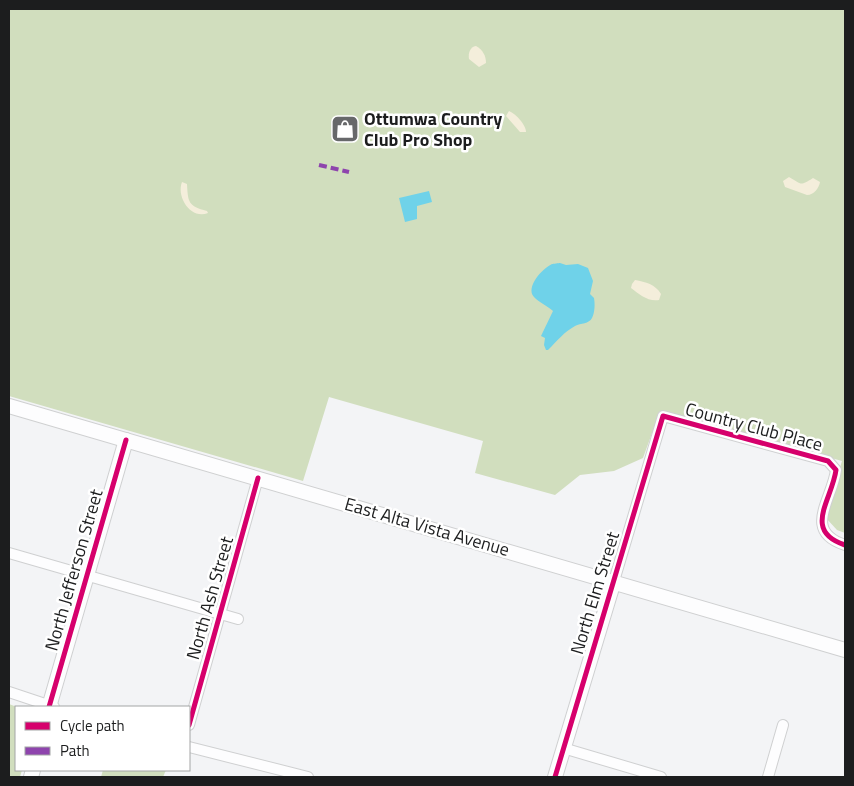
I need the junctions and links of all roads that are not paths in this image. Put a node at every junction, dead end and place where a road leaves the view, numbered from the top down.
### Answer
1 (9, 406) edge
2 (663, 416) joint
3 (126, 440) junction
4 (258, 478) junction
5 (845, 544) edge
6 (9, 553) edge
7 (87, 575) junction
8 (614, 581) junction
9 (220, 613) junction
10 (238, 619) dead end
11 (845, 650) edge
12 (9, 692) edge
13 (48, 706) edge
14 (51, 706) edge
15 (190, 721) edge
16 (783, 725) dead end
17 (190, 747) edge
18 (563, 748) junction
19 (308, 777) edge
20 (555, 777) edge
21 (661, 777) edge
22 (768, 777) edge

1 - 3 main road, East Alta Vista Avenue
2 - 5 street, Country Club Place
2 - 8 street, North Elm Street
3 - 4 main road, East Alta Vista Avenue
3 - 7 main road, North Jefferson Street
4 - 8 main road, East Alta Vista Avenue
4 - 9 street, North Ash Street
6 - 7 street
7 - 9 street
7 - 14 main road, North Jefferson Street
8 - 11 main road, East Alta Vista Avenue
8 - 18 main road, North Elm Street
9 - 10 street
9 - 15 street, North Ash Street
12 - 13 street
16 - 22 street
17 - 19 street
18 - 20 main road, North Elm Street
18 - 21 street

